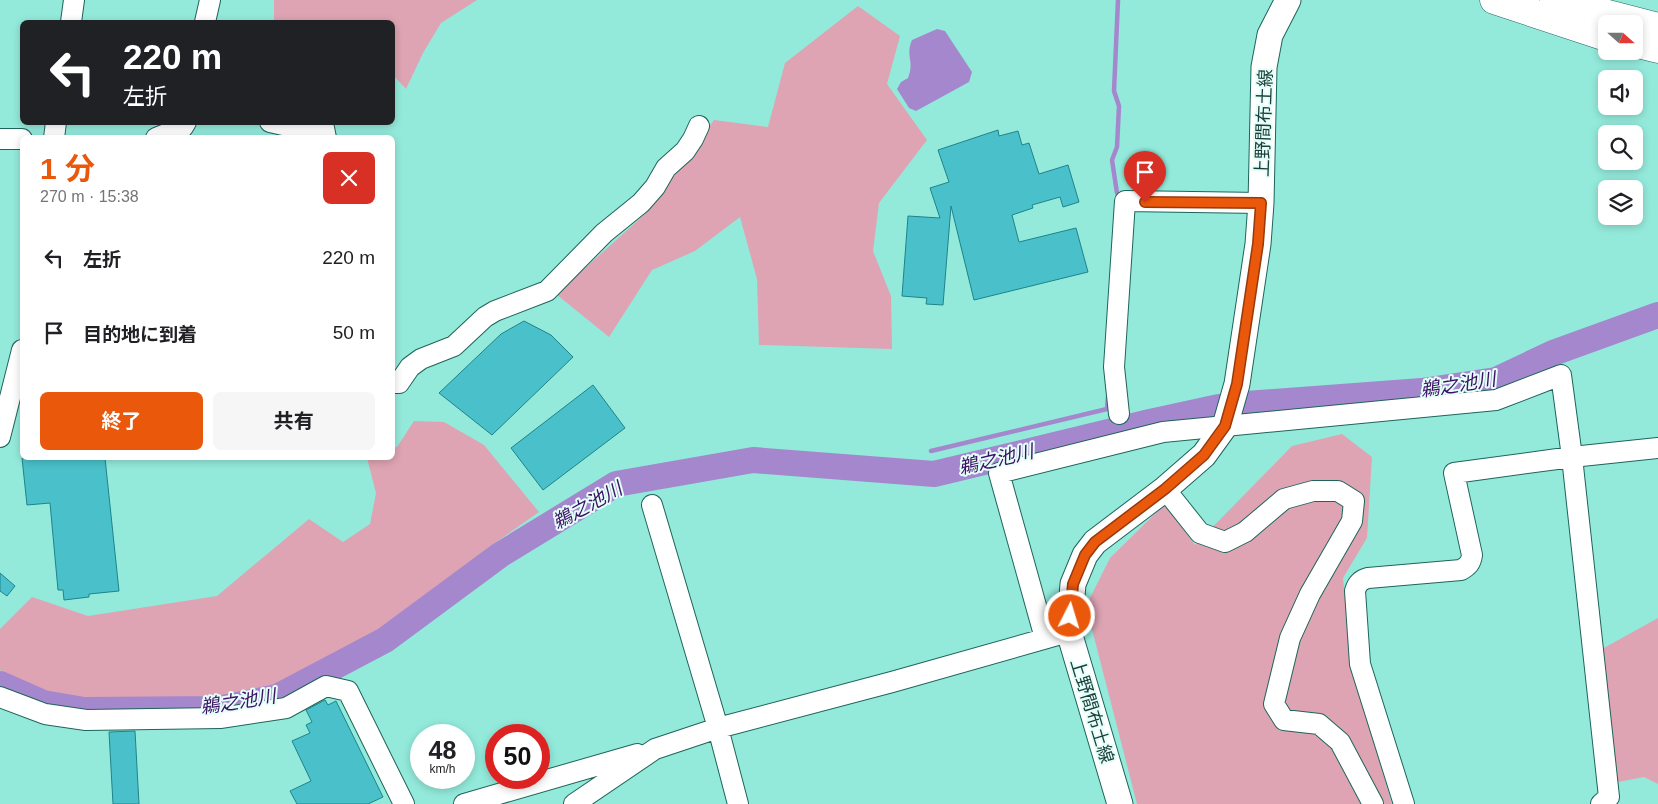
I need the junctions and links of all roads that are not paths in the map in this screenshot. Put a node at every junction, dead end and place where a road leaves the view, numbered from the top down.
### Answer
1 (74, 0) edge
2 (210, 0) edge
3 (1288, 0) edge
4 (1494, 0) edge
5 (1554, 0) edge
6 (71, 20) edge
7 (205, 20) edge
8 (1658, 27) edge
9 (1598, 33) edge
10 (1643, 45) edge
11 (1658, 49) edge
12 (184, 125) edge
13 (283, 125) edge
14 (699, 126) dead end
15 (163, 135) edge
16 (325, 135) edge
17 (0, 138) edge
18 (20, 139) edge
19 (1261, 203) junction
20 (20, 358) edge
21 (395, 383) edge
22 (1119, 414) dead end
23 (1225, 426) junction
24 (0, 437) edge
25 (1658, 448) edge
26 (1572, 457) junction
27 (1165, 489) junction
28 (652, 505) dead end
29 (1069, 632) junction
30 (1045, 638) junction
31 (0, 698) edge
32 (718, 728) junction
33 (655, 749) junction
34 (404, 804) edge
35 (464, 804) edge
36 (574, 804) edge
37 (738, 804) edge
38 (1120, 804) edge
39 (1373, 804) edge
40 (1404, 804) edge
41 (1601, 804) edge

1 - 6 street
2 - 7 street
3 - 19 main road, 上野間布土線
4 - 9 highway
5 - 8 highway
10 - 11 highway
12 - 15 street
13 - 16 street
14 - 21 street
17 - 18 street
19 - 22 street
19 - 23 main road, 上野間布土線
20 - 24 street
23 - 26 street
23 - 27 main road, 上野間布土線
23 - 30 street
25 - 26 street
26 - 40 street
26 - 41 street
27 - 29 main road, 上野間布土線
27 - 39 street
28 - 32 street
29 - 30 street
29 - 38 main road, 上野間布土線
30 - 32 street
31 - 34 street
32 - 33 street
32 - 37 street
33 - 35 street
33 - 36 street

